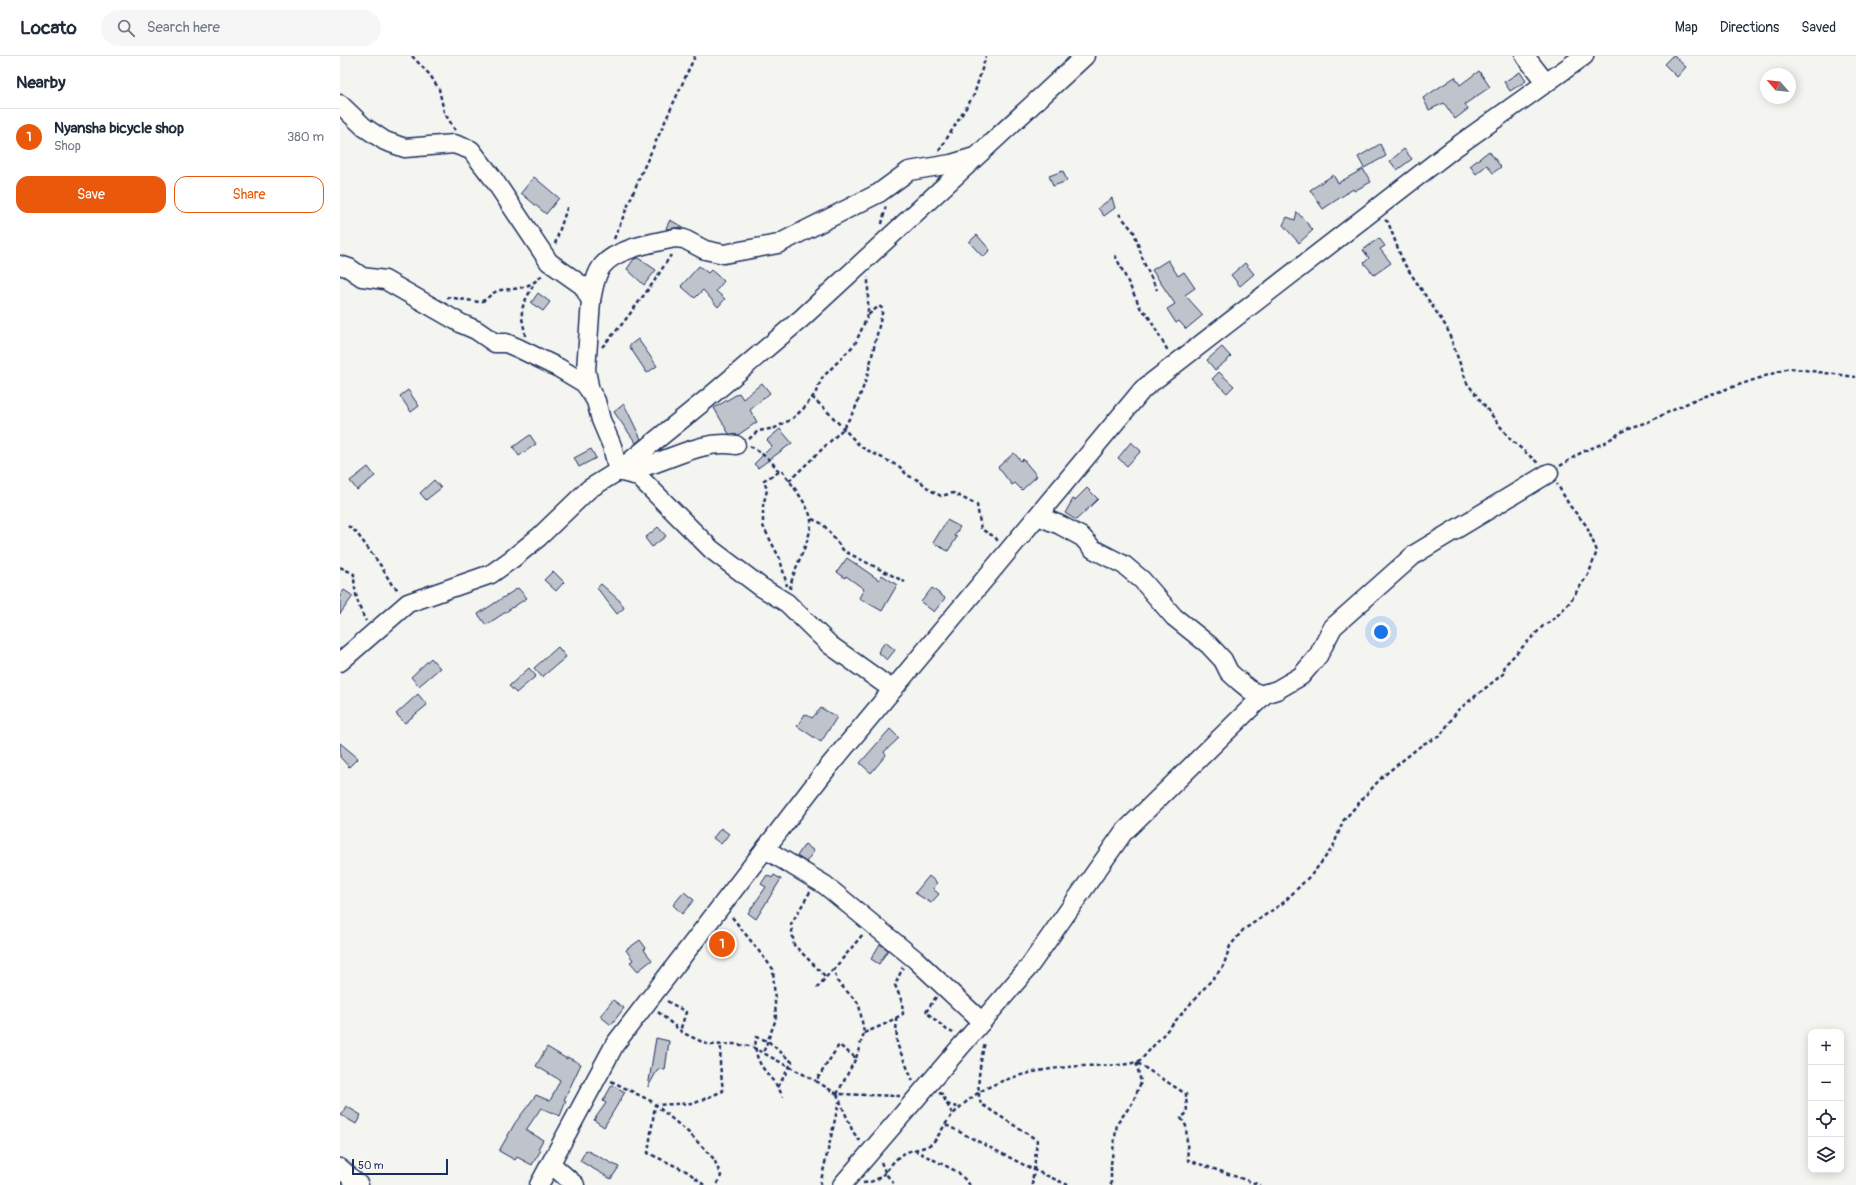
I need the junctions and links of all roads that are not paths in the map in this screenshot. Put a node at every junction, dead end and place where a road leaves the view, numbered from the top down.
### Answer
1 (1085, 56) edge
2 (1525, 56) edge
3 (1584, 56) edge
4 (1546, 83) junction
5 (340, 104) edge
6 (978, 156) junction
7 (340, 265) edge
8 (591, 301) junction
9 (590, 390) junction
10 (736, 445) road end
11 (618, 471) junction
12 (1549, 472) road end
13 (1038, 516) junction
14 (340, 662) edge
15 (893, 690) junction
16 (1266, 693) junction
17 (765, 849) junction
18 (982, 1022) junction
19 (551, 1164) junction
20 (340, 1168) edge
21 (850, 1184) edge
22 (359, 1185) edge
23 (539, 1185) edge
24 (575, 1185) edge

1 - 6 street
2 - 4 street
3 - 4 street
4 - 13 street
5 - 8 street
6 - 8 street
6 - 11 street
7 - 9 street
8 - 9 street
9 - 11 street
10 - 11 street
11 - 14 street
11 - 15 street
12 - 16 street
13 - 15 street
13 - 16 street
15 - 17 street
16 - 18 street
17 - 18 street
17 - 19 street
18 - 21 street
19 - 23 street
19 - 24 street
20 - 22 street

